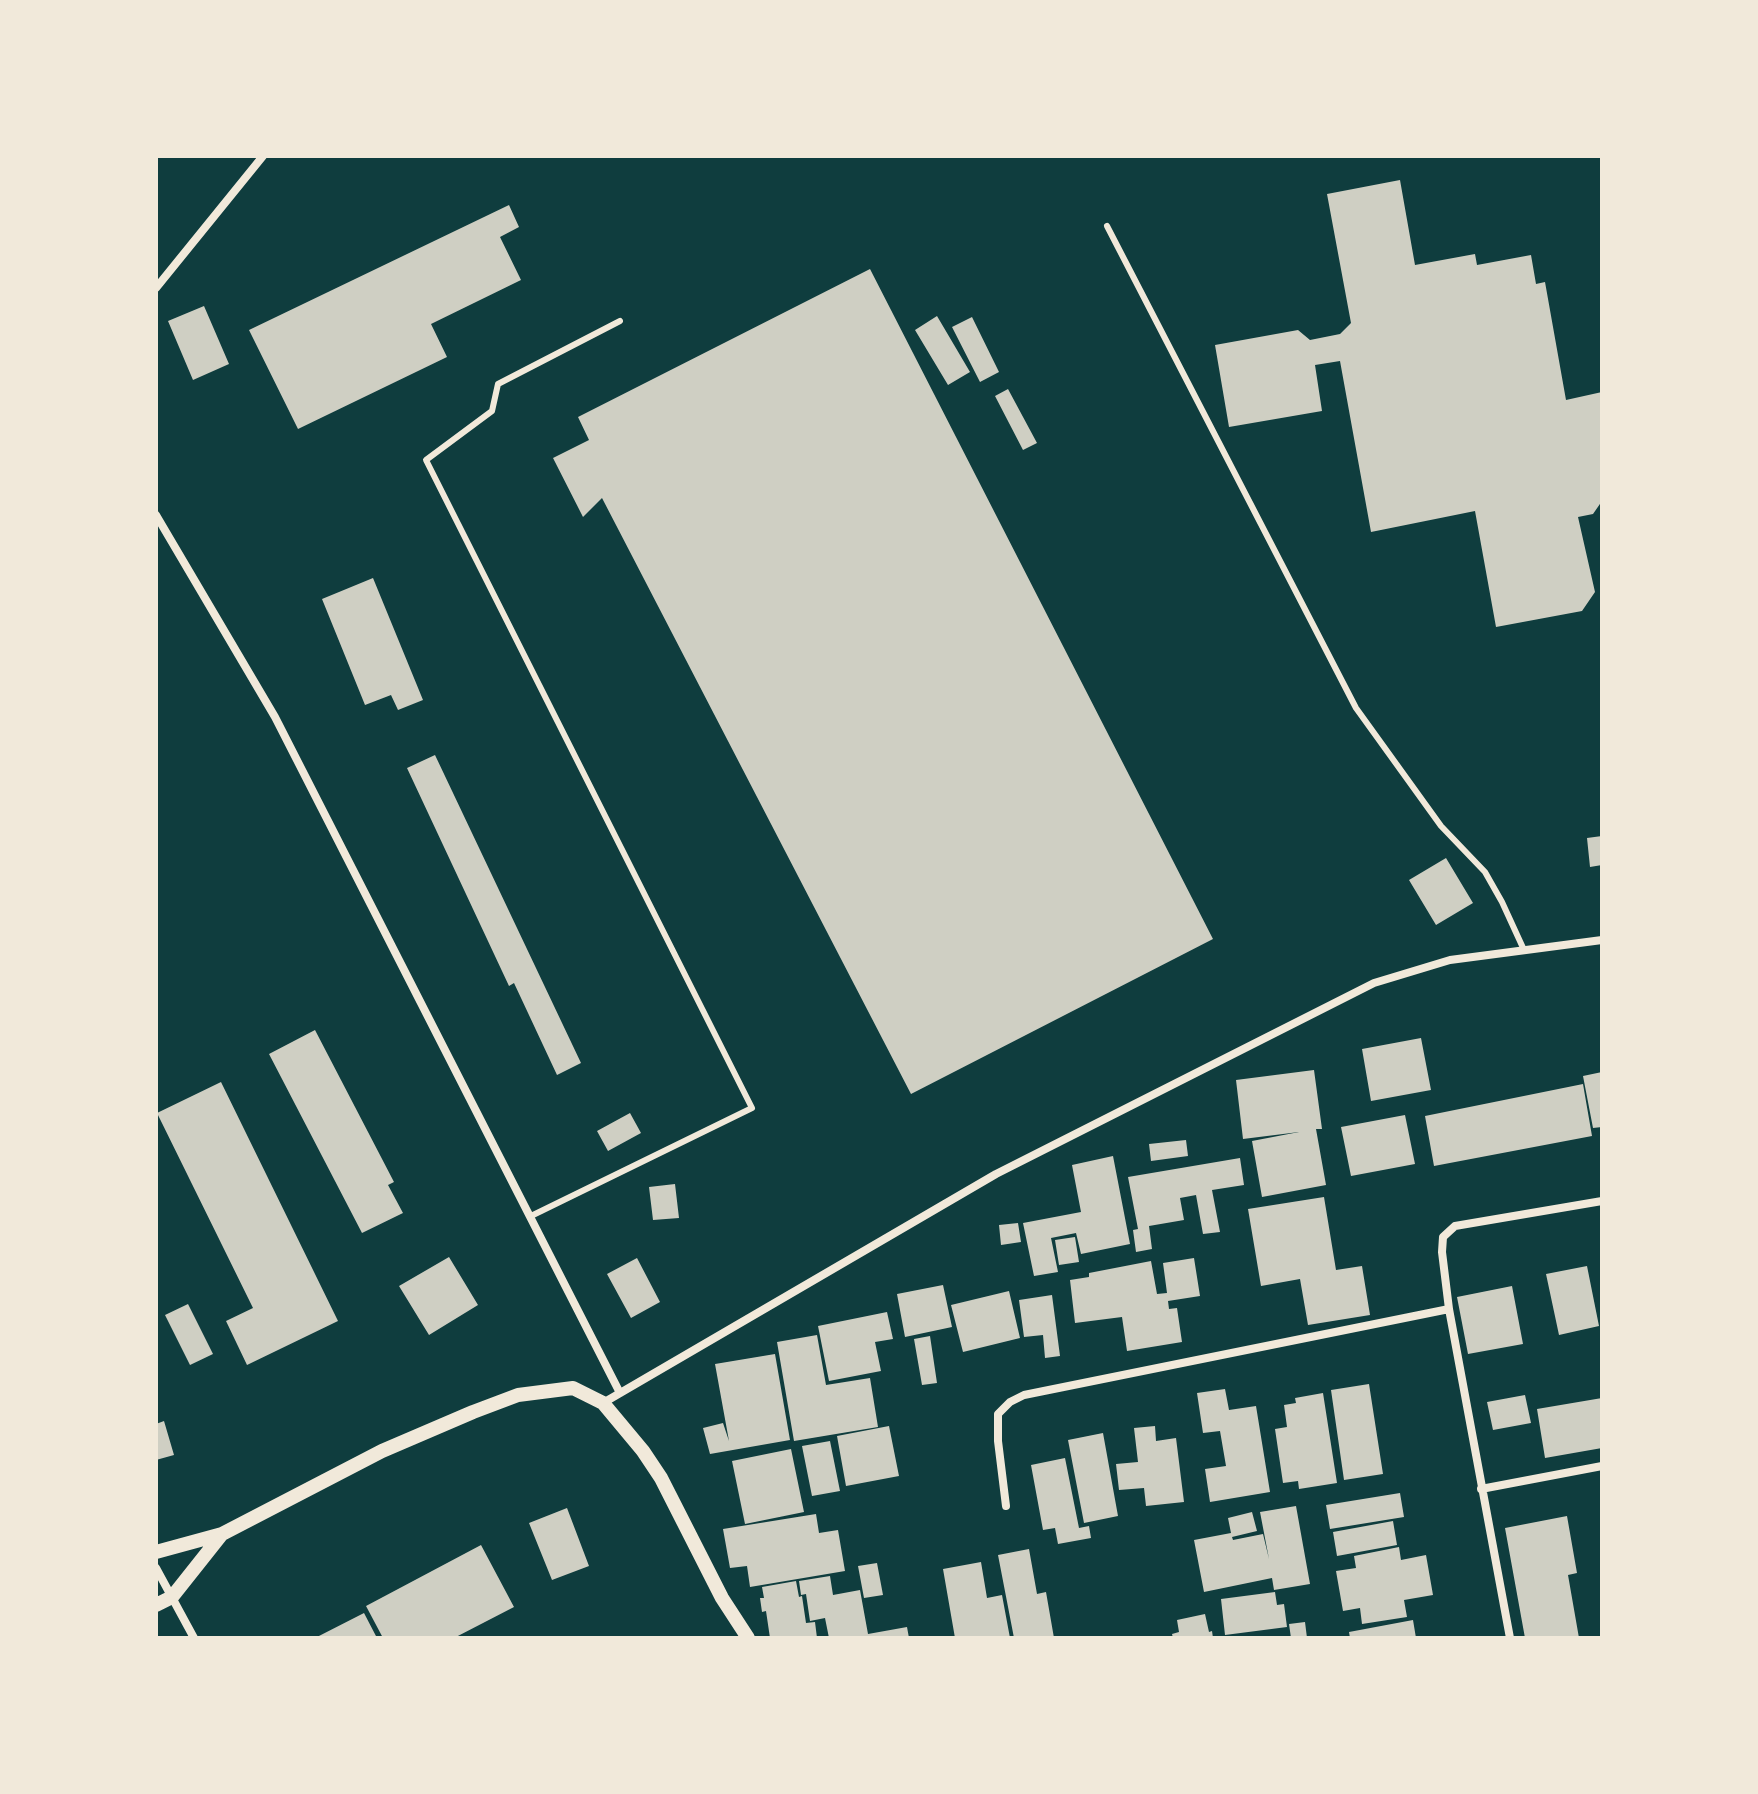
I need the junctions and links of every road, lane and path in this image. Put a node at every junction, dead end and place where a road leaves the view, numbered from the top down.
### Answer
1 (263, 156) edge
2 (1107, 226) dead end
3 (156, 288) edge
4 (620, 321) dead end
5 (156, 515) edge
6 (1602, 940) edge
7 (1524, 950) junction
8 (1602, 1201) edge
9 (531, 1216) junction
10 (1449, 1309) junction
11 (620, 1393) junction
12 (603, 1403) junction
13 (1602, 1466) edge
14 (1481, 1489) junction
15 (1006, 1506) dead end
16 (222, 1534) junction
17 (156, 1552) edge
18 (156, 1568) edge
19 (172, 1597) junction
20 (156, 1605) edge
21 (194, 1638) edge
22 (748, 1638) edge
23 (1510, 1638) edge

1 - 3 street
2 - 7 lane
4 - 9 lane
5 - 9 street
6 - 7 street
7 - 11 street
8 - 10 street
9 - 11 street
10 - 14 street
10 - 15 street
11 - 12 street
12 - 16 street
12 - 22 street
13 - 14 street
14 - 23 street
16 - 17 street
16 - 19 street
18 - 19 street
19 - 20 street
19 - 21 street

